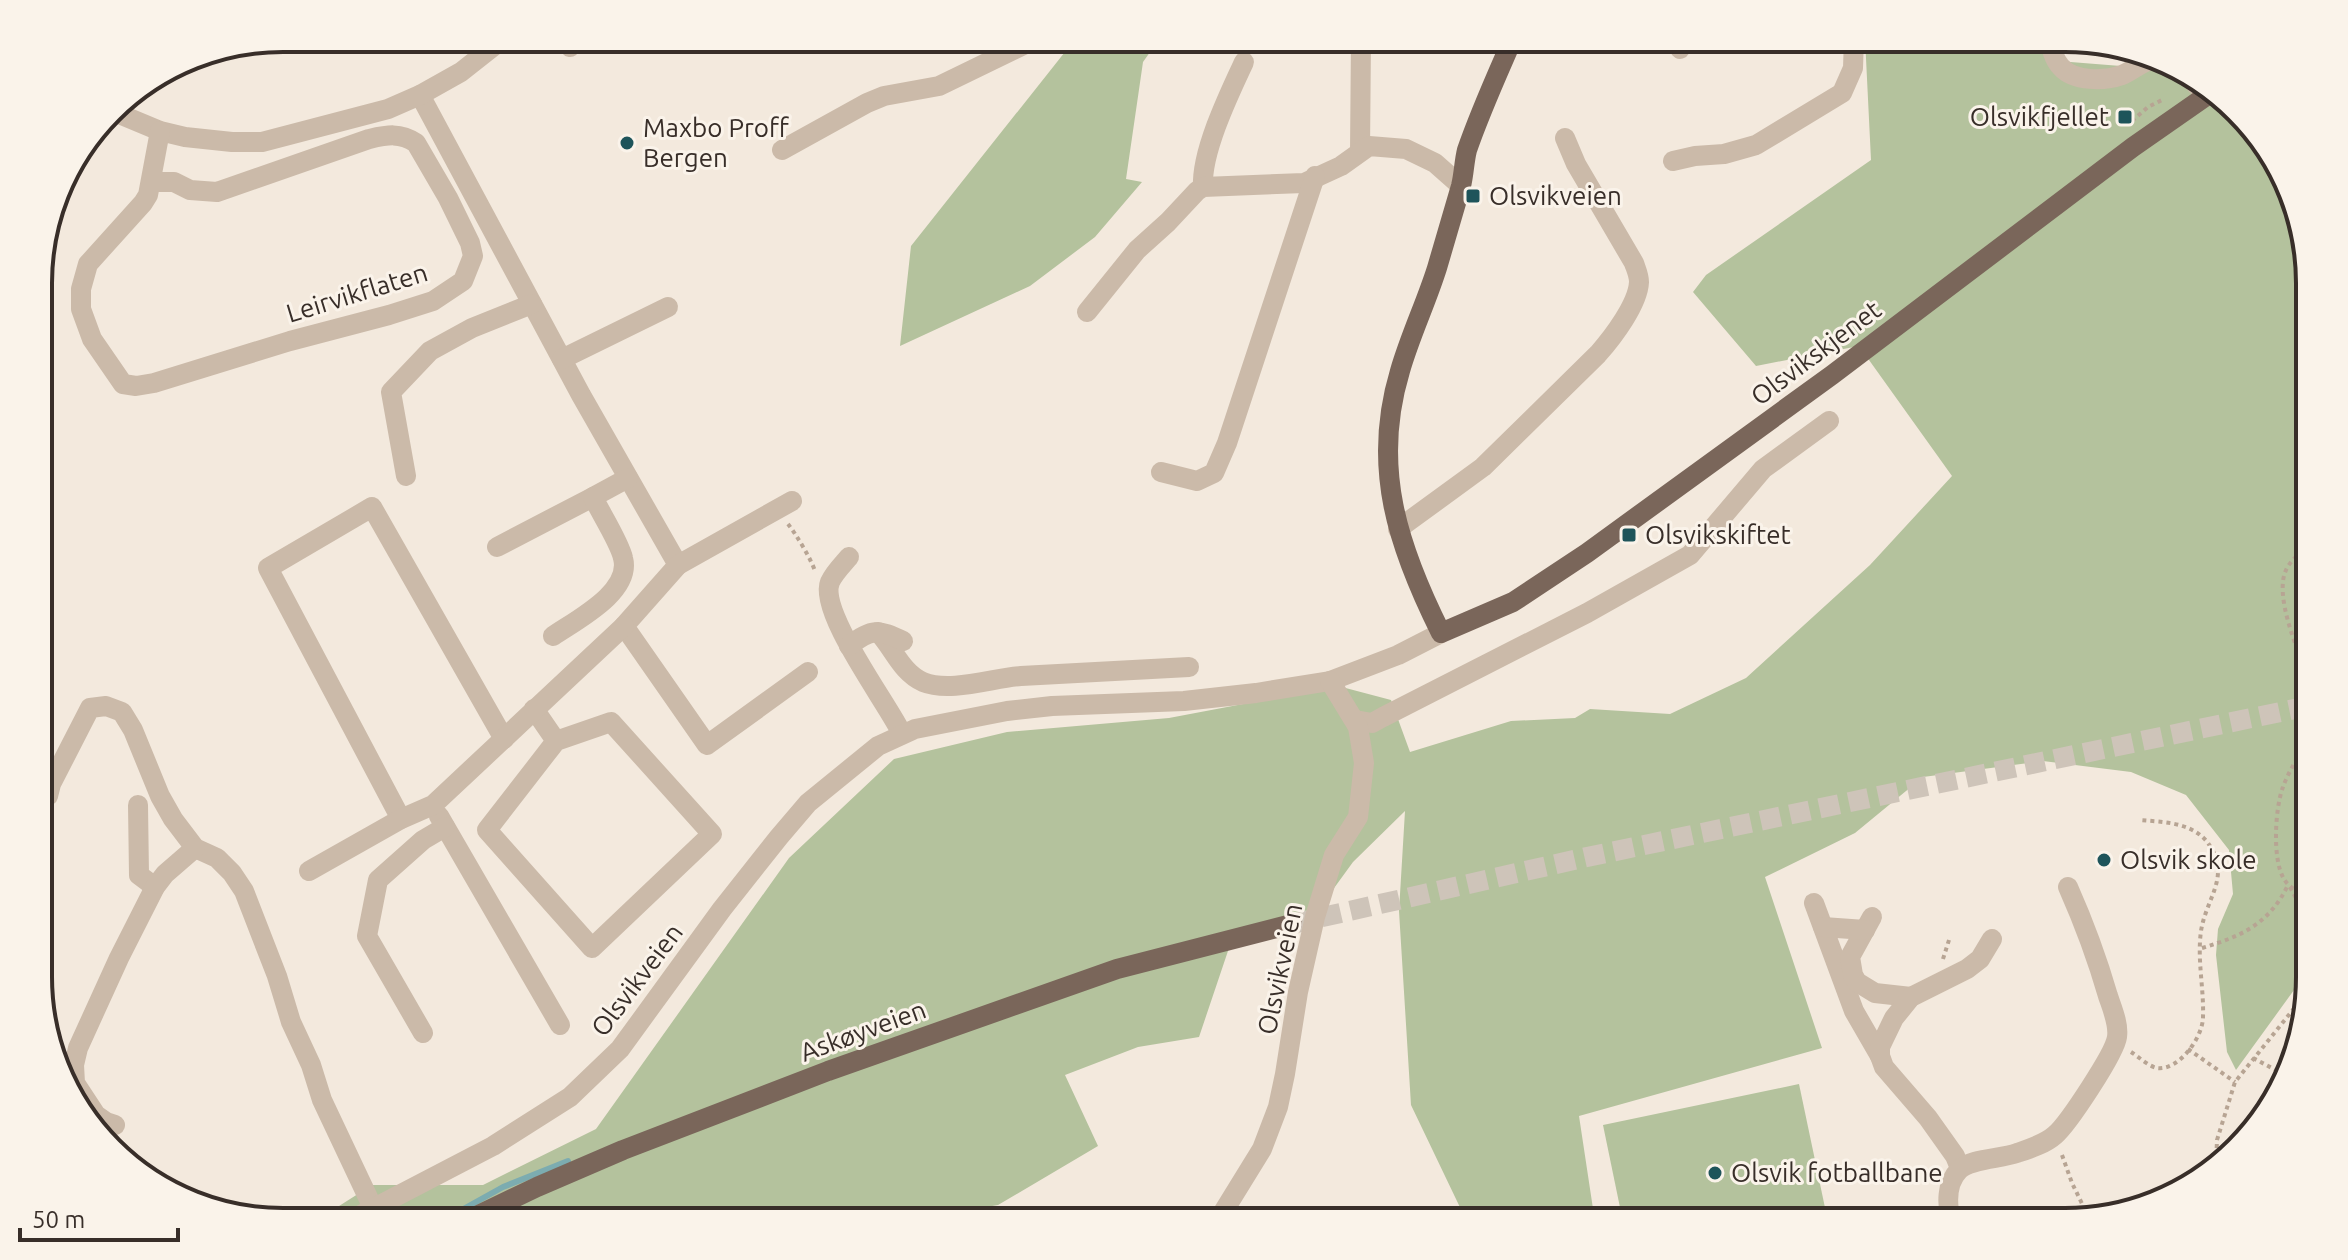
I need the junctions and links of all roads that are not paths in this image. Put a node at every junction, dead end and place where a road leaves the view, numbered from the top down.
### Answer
1 (486, 52) edge
2 (1009, 52) edge
3 (1361, 52) edge
4 (1507, 52) edge
5 (1854, 52) edge
6 (2054, 52) edge
7 (1244, 62) dead end
8 (2140, 65) edge
9 (420, 95) junction
10 (2203, 98) edge
11 (124, 116) edge
12 (160, 131) junction
13 (1565, 138) dead end
14 (782, 150) dead end
15 (1360, 151) junction
16 (1673, 161) dead end
17 (1315, 176) junction
18 (152, 182) junction
19 (1461, 186) junction
20 (1203, 187) junction
21 (532, 304) junction
22 (668, 307) dead end
23 (1087, 312) dead end
24 (562, 359) junction
25 (1829, 421) dead end
26 (1161, 472) dead end
27 (406, 476) dead end
28 (628, 478) junction
29 (593, 497) junction
30 (784, 506) road end
31 (1398, 529) junction
32 (497, 547) dead end
33 (849, 557) dead end
34 (678, 565) junction
35 (624, 626) junction
36 (878, 632) junction
37 (1441, 633) junction
38 (553, 636) dead end
39 (903, 641) dead end
40 (849, 646) junction
41 (1189, 667) dead end
42 (808, 672) dead end
43 (1330, 681) junction
44 (534, 709) junction
45 (1355, 720) junction
46 (902, 734) junction
47 (504, 739) junction
48 (556, 741) junction
49 (52, 782) edge
50 (138, 805) dead end
51 (433, 805) junction
52 (401, 819) junction
53 (445, 827) junction
54 (195, 848) junction
55 (309, 871) dead end
56 (155, 887) junction
57 (2068, 887) dead end
58 (1814, 903) dead end
59 (1292, 924) tunnel mouth
60 (1823, 927) junction
61 (1992, 939) dead end
62 (1911, 997) junction
63 (560, 1025) dead end
64 (423, 1033) dead end
65 (1880, 1056) junction
66 (75, 1076) edge
67 (101, 1119) edge
68 (115, 1125) dead end
69 (1960, 1168) junction
70 (373, 1208) joint
71 (493, 1208) edge
72 (1226, 1208) edge
73 (1948, 1208) edge

1 - 9 street
2 - 14 street
3 - 15 street
4 - 19 main road
5 - 16 street
6 - 8 street
7 - 20 street
9 - 12 street
9 - 21 street
10 - 37 main road, Olsvikskjenet
11 - 12 street
12 - 18 street, Leirvikflaten
13 - 31 street
15 - 17 street
15 - 19 street
17 - 20 street
17 - 26 street
18 - 18 street, Leirvikflaten
19 - 31 main road
20 - 23 street
21 - 24 street
21 - 27 street
22 - 24 street
24 - 28 street
25 - 45 street
28 - 29 street
28 - 34 street
29 - 32 street
29 - 38 street
30 - 34 street
31 - 37 main road
33 - 40 street
34 - 35 street
35 - 42 street
35 - 44 street
36 - 39 street
36 - 40 street
36 - 41 street
37 - 43 street, Olsvikveien
40 - 46 street
43 - 45 street, Olsvikveien
43 - 46 street, Olsvikveien
44 - 47 street
44 - 48 street
45 - 72 street, Olsvikveien
46 - 70 street, Olsvikveien
47 - 51 street
47 - 52 street
48 - 48 street
49 - 54 street
50 - 56 street
51 - 52 street
51 - 53 street
52 - 55 street
53 - 63 street
53 - 64 street
54 - 56 street
54 - 70 street
56 - 66 street
57 - 69 street
58 - 60 street
59 - 71 main road, Askøyveien
60 - 62 street
60 - 65 street
61 - 62 street
62 - 65 street
65 - 69 street
67 - 68 street
69 - 73 street

